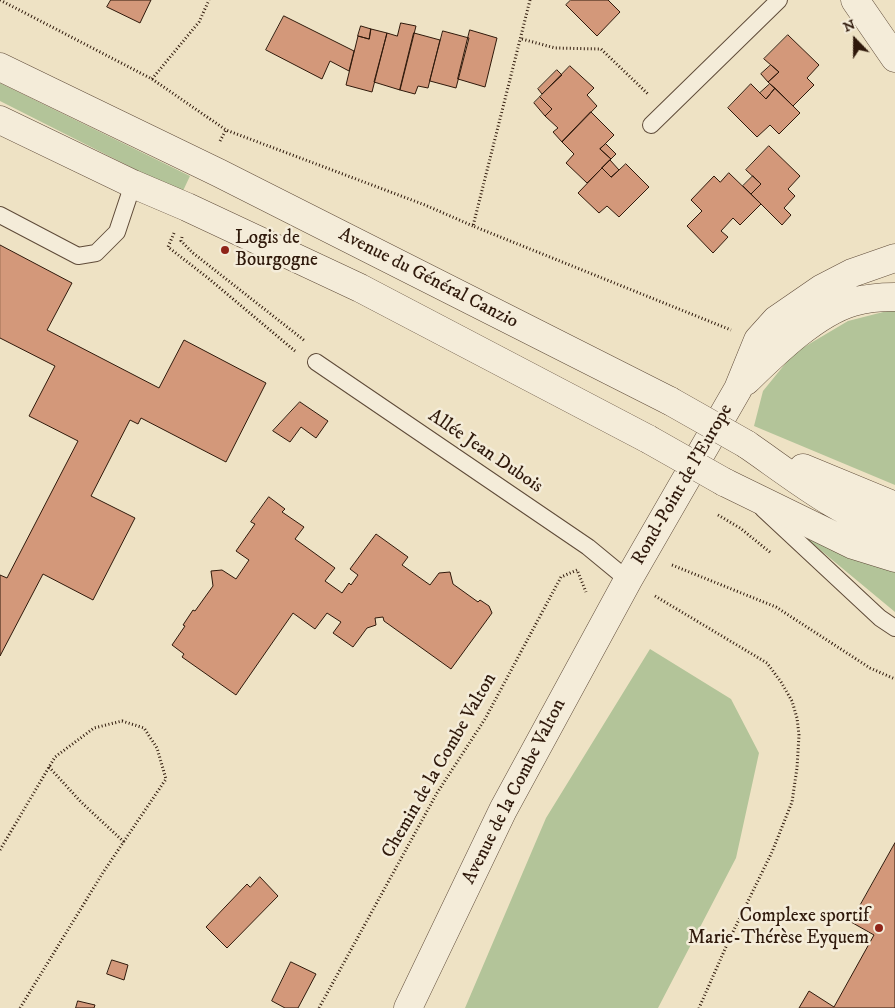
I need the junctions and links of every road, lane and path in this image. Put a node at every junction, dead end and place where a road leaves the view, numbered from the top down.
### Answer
1 (0, 0) edge
2 (209, 0) edge
3 (530, 0) edge
4 (779, 0) edge
5 (855, 0) edge
6 (522, 40) junction
7 (894, 53) edge
8 (0, 67) edge
9 (152, 79) junction
10 (665, 111) junction
11 (0, 120) edge
12 (650, 125) dead end
13 (133, 184) junction
14 (195, 211) junction
15 (0, 216) edge
16 (473, 226) junction
17 (895, 258) edge
18 (895, 275) edge
19 (895, 297) edge
20 (796, 335) junction
21 (758, 340) junction
22 (316, 362) joint
23 (738, 390) junction
24 (746, 444) junction
25 (734, 487) junction
26 (895, 506) edge
27 (895, 530) edge
28 (602, 558) junction
29 (895, 558) edge
30 (670, 563) dead end
31 (628, 580) junction
32 (895, 628) edge
33 (895, 679) edge
34 (49, 767) junction
35 (124, 842) junction
36 (0, 850) edge
37 (20, 1008) edge
38 (319, 1008) edge
39 (408, 1008) edge
40 (699, 1008) edge

1 - 9 path
2 - 9 path
3 - 6 path
4 - 10 lane
5 - 7 street
6 - 10 path
6 - 16 path
8 - 24 street, Avenue du Général Canzio, bridge
9 - 16 path
10 - 12 lane
11 - 13 street, Avenue du Général Canzio
13 - 14 street, Avenue du Général Canzio
13 - 15 lane
14 - 22 path
14 - 25 street, Avenue du Général Canzio, bridge
16 - 21 path
17 - 21 street, Rond-Point de l'Europe
18 - 20 street, Rond-Point de l'Europe
19 - 20 street, Rond-Point de l'Europe
20 - 23 street, Rond-Point de l'Europe
21 - 23 street, Rond-Point de l'Europe
22 - 28 lane, Allée Jean Dubois
23 - 31 street, Rond-Point de l'Europe
24 - 26 street, Rond-Point de l'Europe
24 - 27 street, Rond-Point de l'Europe
25 - 29 street
25 - 32 lane
28 - 31 lane, Allée Jean Dubois
28 - 38 path, Chemin de la Combe Valton
30 - 33 path
31 - 39 street, Avenue de la Combe Valton
31 - 40 path
34 - 35 path
34 - 35 path
34 - 36 path
35 - 37 path

